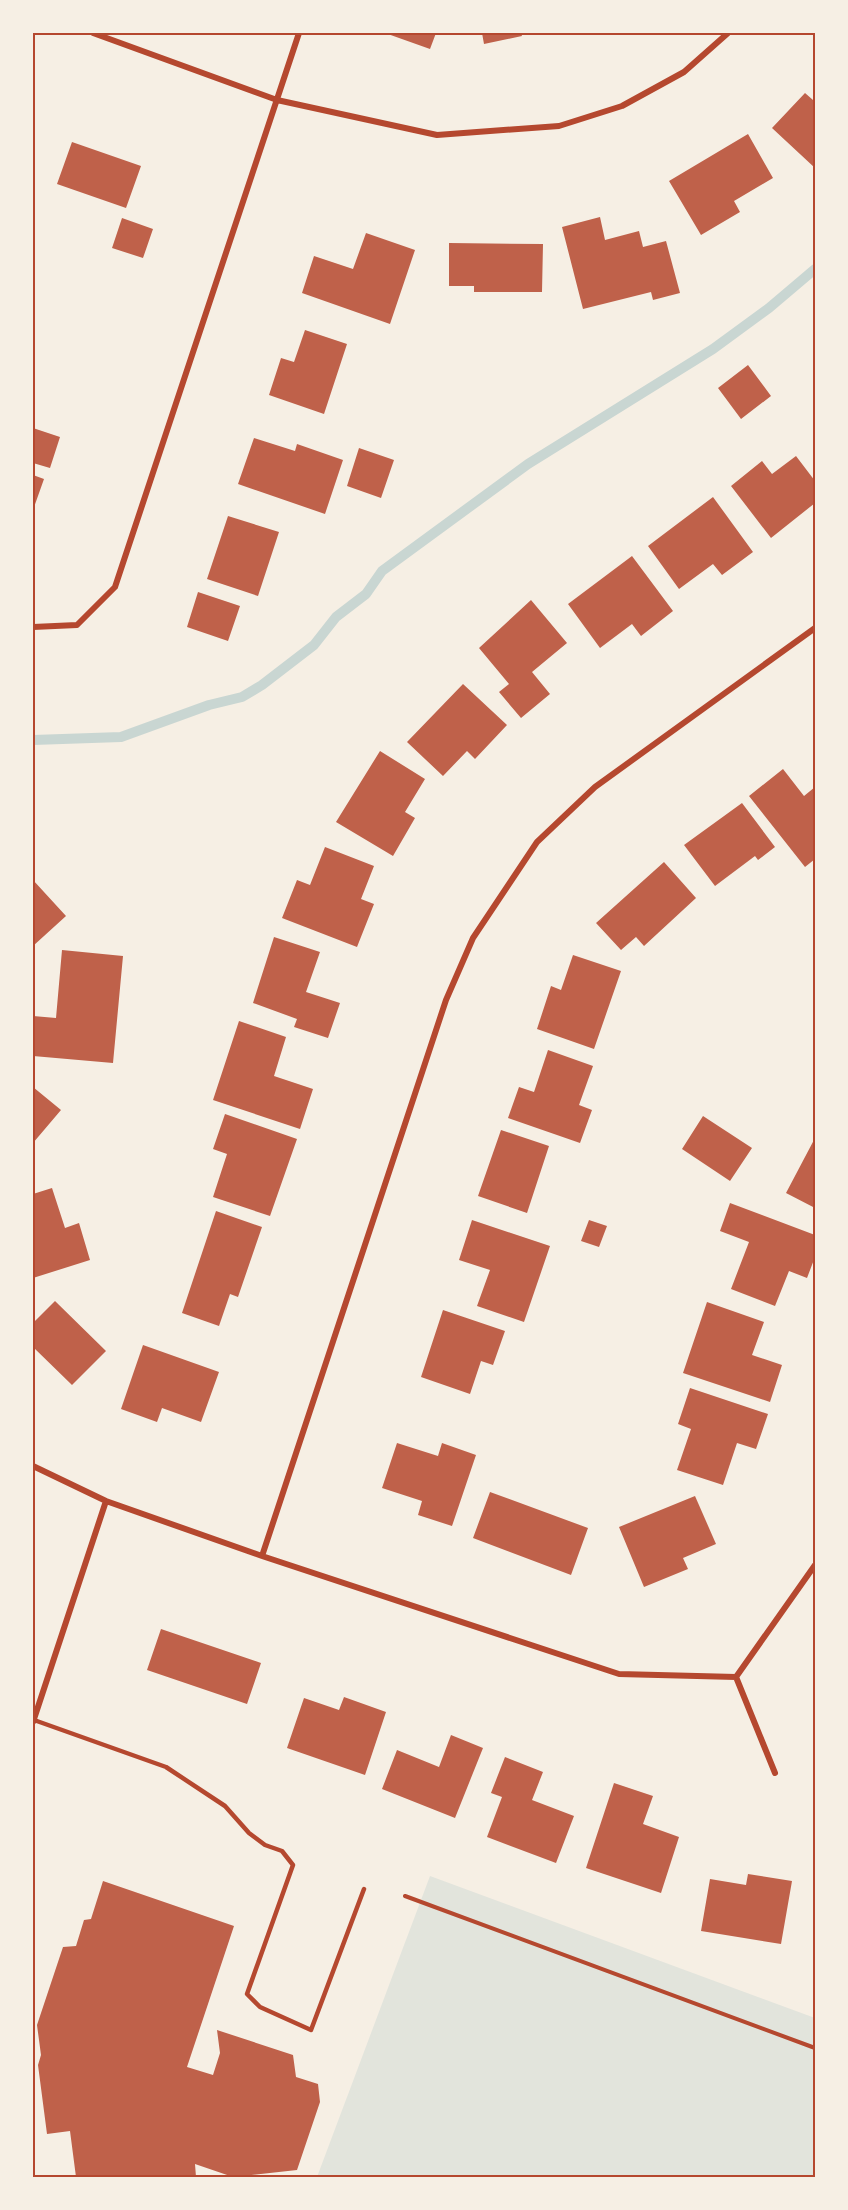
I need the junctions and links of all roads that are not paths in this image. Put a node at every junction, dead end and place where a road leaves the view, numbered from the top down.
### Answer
1 (93, 33) edge
2 (298, 33) edge
3 (728, 33) edge
4 (277, 100) junction
5 (33, 627) edge
6 (815, 628) edge
7 (33, 1466) edge
8 (106, 1501) junction
9 (262, 1556) junction
10 (815, 1565) edge
11 (736, 1677) junction
12 (33, 1721) edge
13 (775, 1773) dead end
14 (364, 1889) dead end

1 - 4 street
2 - 4 street
3 - 4 street
4 - 5 street
6 - 9 street
7 - 8 street
8 - 9 street
8 - 12 street
9 - 11 street
10 - 11 street
11 - 13 street
12 - 14 lane

